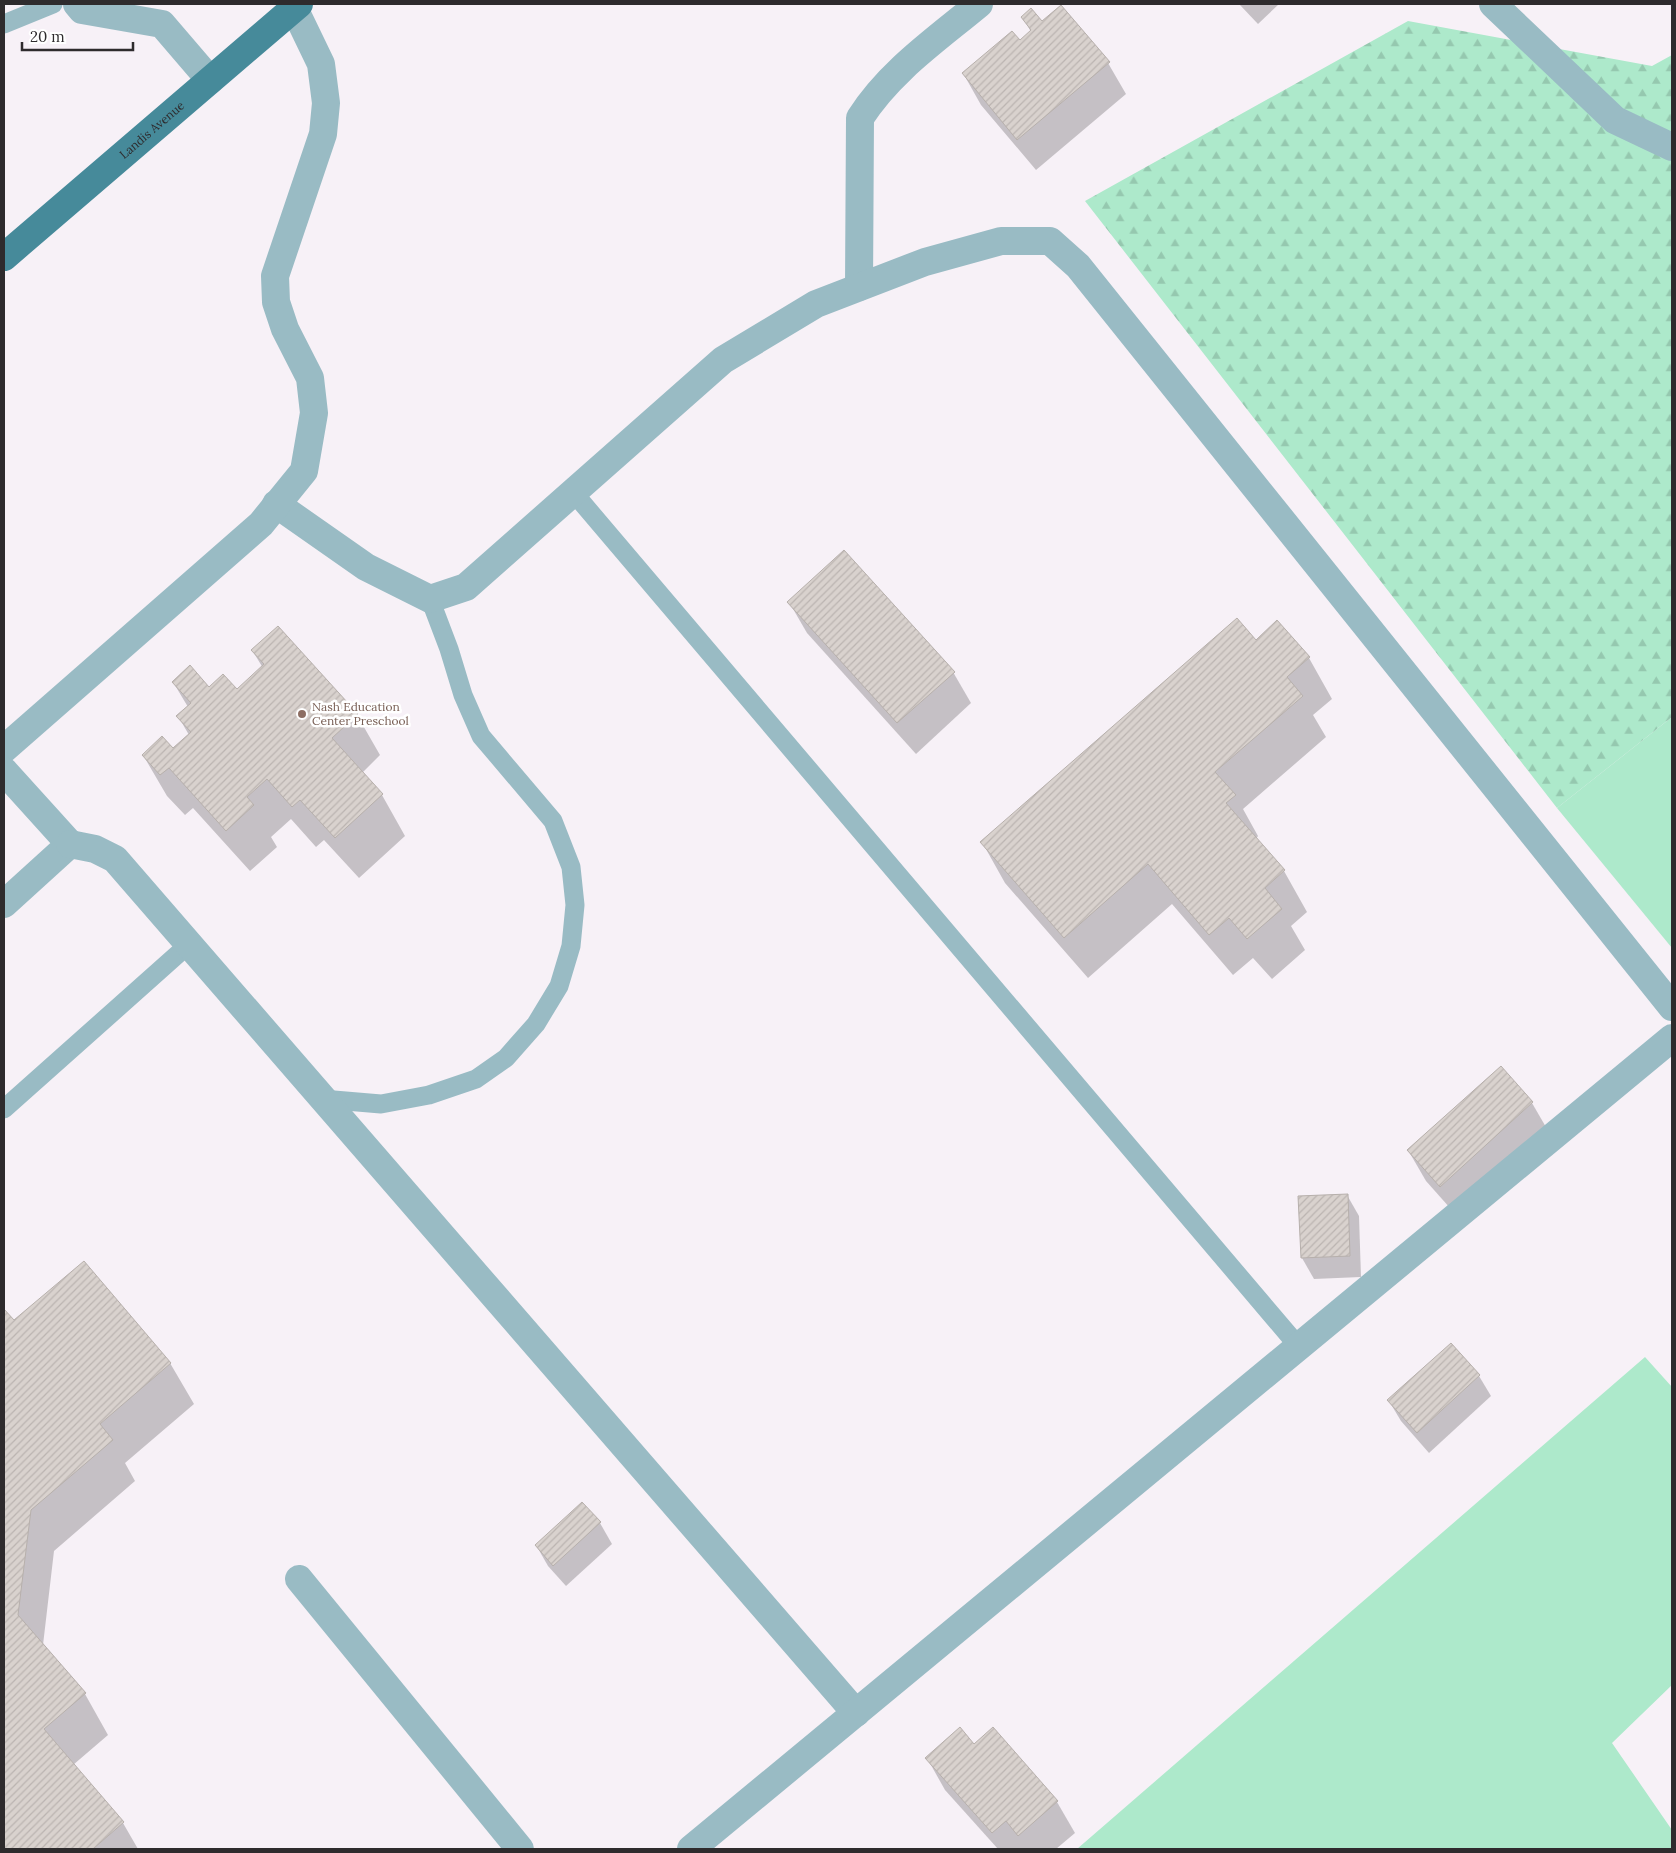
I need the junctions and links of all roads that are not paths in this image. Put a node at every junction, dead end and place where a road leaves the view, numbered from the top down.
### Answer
1 (54, 4) edge
2 (77, 4) edge
3 (980, 4) edge
4 (1492, 4) edge
5 (297, 6) edge
6 (4, 24) edge
7 (210, 80) junction
8 (1672, 146) edge
9 (4, 257) edge
10 (859, 287) junction
11 (573, 492) junction
12 (276, 504) junction
13 (430, 599) junction
14 (4, 749) edge
15 (4, 771) edge
16 (70, 844) junction
17 (4, 904) edge
18 (188, 945) junction
19 (1672, 1006) edge
20 (1672, 1038) edge
21 (322, 1100) junction
22 (4, 1109) edge
23 (1299, 1347) junction
24 (299, 1579) dead end
25 (856, 1713) junction
26 (520, 1849) edge
27 (691, 1849) edge

1 - 6 lane
2 - 7 street
3 - 10 street
4 - 8 street
5 - 7 main road, Landis Avenue
5 - 12 street
7 - 9 main road, Landis Avenue
10 - 11 street
10 - 19 street
11 - 13 street
11 - 23 lane
12 - 13 street
12 - 14 street
13 - 21 lane
15 - 16 street
16 - 17 street
16 - 18 street
18 - 21 street
18 - 22 lane
20 - 23 street
21 - 25 street
23 - 25 street
24 - 26 street
25 - 27 street

